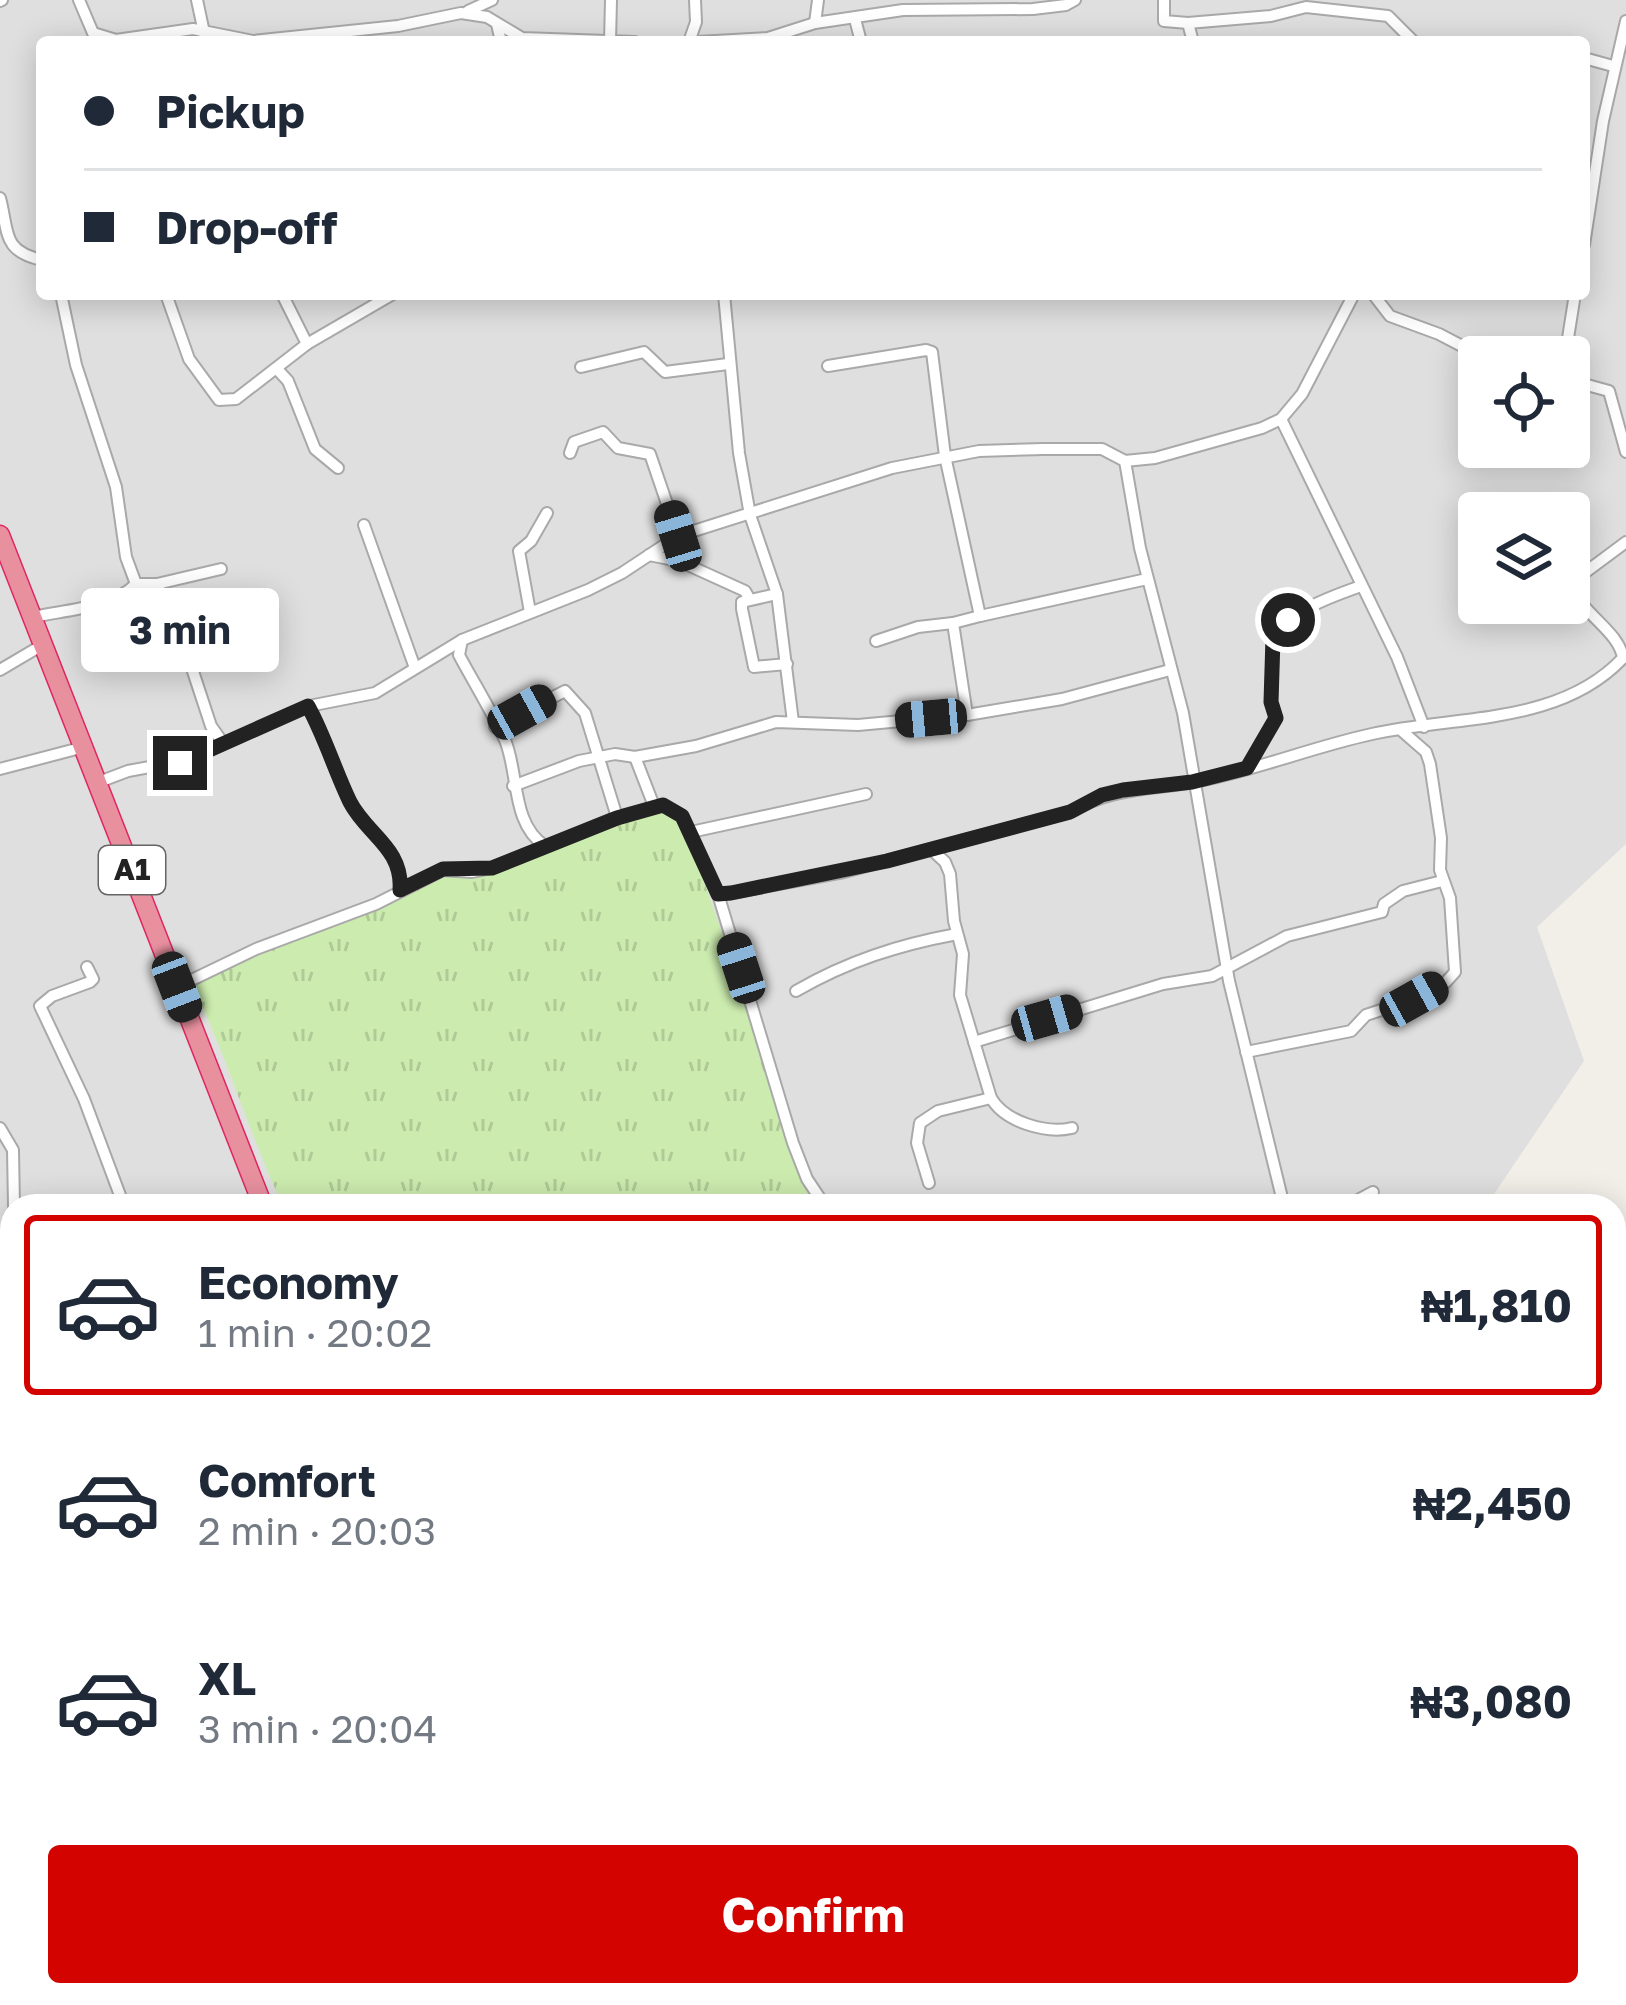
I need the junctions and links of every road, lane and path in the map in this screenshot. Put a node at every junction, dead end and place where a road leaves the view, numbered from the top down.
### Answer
1 (79, 0) edge
2 (197, 0) edge
3 (440, 0) edge
4 (492, 0) edge
5 (611, 0) edge
6 (695, 0) edge
7 (818, 0) edge
8 (1076, 0) edge
9 (1164, 0) edge
10 (1010, 5) edge
11 (461, 14) junction
12 (442, 16) junction
13 (855, 19) junction
14 (696, 22) junction
15 (1626, 22) edge
16 (815, 23) junction
17 (1188, 23) junction
18 (497, 24) junction
19 (398, 26) junction
20 (88, 36) edge
21 (205, 36) edge
22 (324, 36) edge
23 (399, 36) edge
24 (500, 36) edge
25 (518, 36) edge
26 (610, 36) edge
27 (694, 36) edge
28 (712, 36) edge
29 (774, 36) edge
30 (859, 36) edge
31 (1191, 36) edge
32 (1408, 36) edge
33 (1590, 60) edge
34 (1613, 66) junction
35 (0, 197) edge
36 (1590, 208) edge
37 (36, 258) edge
38 (62, 300) edge
39 (168, 300) edge
40 (285, 300) edge
41 (382, 300) edge
42 (724, 300) edge
43 (1351, 300) edge
44 (1377, 300) edge
45 (1574, 300) edge
46 (1568, 336) edge
47 (307, 344) junction
48 (1458, 344) edge
49 (728, 364) junction
50 (828, 366) dead end
51 (581, 367) dead end
52 (277, 369) junction
53 (1590, 386) edge
54 (1281, 419) junction
55 (570, 452) dead end
56 (1626, 452) edge
57 (945, 456) junction
58 (1125, 461) junction
59 (338, 467) dead end
60 (547, 513) dead end
61 (750, 515) junction
62 (364, 525) dead end
63 (0, 535) edge
64 (678, 536) junction
65 (1626, 542) edge
66 (649, 555) junction
67 (221, 569) dead end
68 (1147, 579) junction
69 (136, 584) junction
70 (158, 584) junction
71 (1360, 586) junction
72 (777, 594) junction
73 (749, 598) junction
74 (530, 612) junction
75 (980, 616) junction
76 (33, 617) junction
77 (953, 623) junction
78 (462, 640) junction
79 (876, 641) dead end
80 (44, 644) junction
81 (787, 664) junction
82 (416, 668) junction
83 (0, 670) edge
84 (1170, 670) junction
85 (308, 706) junction
86 (967, 715) junction
87 (793, 722) junction
88 (496, 727) junction
89 (1424, 728) junction
90 (1402, 730) junction
91 (224, 743) junction
92 (85, 746) junction
93 (597, 758) junction
94 (635, 758) junction
95 (1247, 768) junction
96 (0, 769) edge
97 (99, 782) junction
98 (1192, 782) junction
99 (514, 786) junction
100 (866, 794) dead end
101 (654, 806) junction
102 (617, 818) junction
103 (691, 832) junction
104 (545, 846) junction
105 (931, 849) junction
106 (1442, 880) junction
107 (400, 890) junction
108 (718, 894) junction
109 (957, 934) junction
110 (1226, 966) junction
111 (87, 967) dead end
112 (177, 987) junction
113 (796, 991) dead end
114 (974, 1042) junction
115 (1246, 1052) junction
116 (992, 1098) junction
117 (0, 1128) edge
118 (1072, 1128) dead end
119 (929, 1183) dead end
120 (1373, 1192) dead end
121 (14, 1194) edge
122 (120, 1194) edge
123 (257, 1194) edge
124 (815, 1194) edge
125 (1281, 1194) edge
126 (1369, 1194) edge

1 - 20 street
2 - 21 street
3 - 12 street
4 - 11 street
5 - 26 street
6 - 14 street
7 - 16 street
8 - 10 street
9 - 17 street
10 - 13 street
11 - 12 street
11 - 18 street
12 - 19 street
13 - 16 street
13 - 30 street
14 - 27 street
14 - 28 street
15 - 34 street
16 - 29 street
17 - 31 street
17 - 32 street
18 - 24 street
18 - 25 street
19 - 22 street
19 - 23 street
33 - 34 street
34 - 36 street
35 - 37 street
38 - 69 street
39 - 52 street
40 - 47 street
41 - 47 street
42 - 49 street
43 - 54 street
44 - 48 street
45 - 46 street
47 - 52 street
49 - 51 street
49 - 61 street
50 - 57 street
52 - 59 street
53 - 56 street
54 - 58 street
54 - 71 street
55 - 64 street
57 - 58 street
57 - 61 street
57 - 75 street
58 - 68 street
60 - 74 street
61 - 64 street
61 - 72 street
62 - 82 street
63 - 76 highway, A1
64 - 66 street
65 - 89 street
66 - 73 street
66 - 74 street
67 - 70 street
68 - 75 street
68 - 84 street
69 - 70 street
69 - 76 street
70 - 91 street
71 - 89 street
71 - 95 street
72 - 73 street
72 - 81 street
73 - 81 street
74 - 78 street
75 - 77 street
76 - 80 highway, A1
77 - 79 street
77 - 86 street
78 - 82 street
78 - 88 street
80 - 83 street
80 - 92 highway, A1
81 - 87 street
82 - 85 street
84 - 86 street
84 - 98 street
85 - 91 street
85 - 107 street
86 - 87 street
87 - 94 street
88 - 93 street
88 - 99 street
89 - 90 street
90 - 95 street
90 - 106 street
91 - 97 street
92 - 96 street
92 - 97 highway, A1
93 - 94 street
93 - 99 street
93 - 102 street
94 - 101 street
95 - 98 street
97 - 112 highway, A1
98 - 105 street
98 - 110 street
99 - 104 street
100 - 103 street
101 - 102 street
101 - 103 street
102 - 104 street
103 - 108 street
104 - 107 street
105 - 108 street
105 - 109 street
106 - 110 street
106 - 115 street
107 - 112 street
108 - 124 street
109 - 113 street
109 - 114 street
110 - 114 street
110 - 115 street
111 - 122 street
112 - 123 highway, A1
114 - 116 street
115 - 125 street
116 - 118 street
116 - 119 street
117 - 121 street
120 - 126 street

